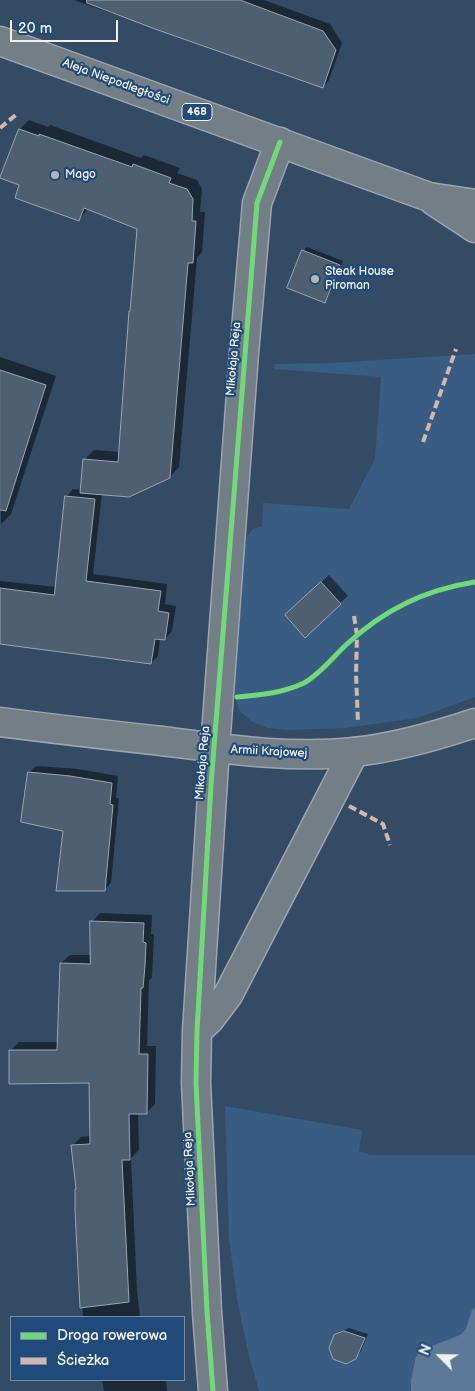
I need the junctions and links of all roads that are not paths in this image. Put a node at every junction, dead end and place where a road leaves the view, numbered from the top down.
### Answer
1 (0, 41) edge
2 (280, 142) junction
3 (429, 197) junction
4 (475, 204) edge
5 (475, 228) edge
6 (0, 722) edge
7 (475, 723) edge
8 (215, 748) junction
9 (354, 752) junction
10 (197, 1031) junction
11 (213, 1391) edge

1 - 2 street, Aleja Niepodległości / 468
2 - 3 street, Aleja Niepodległości / 468
2 - 8 street, Mikołaja Reja
3 - 4 street, Aleja Niepodległości / 468
3 - 5 street, Aleja Niepodległości / 468
6 - 8 street, Armii Krajowej
7 - 9 street, Armii Krajowej
8 - 9 street, Armii Krajowej
8 - 10 street, Mikołaja Reja
9 - 10 street
10 - 11 street, Mikołaja Reja

